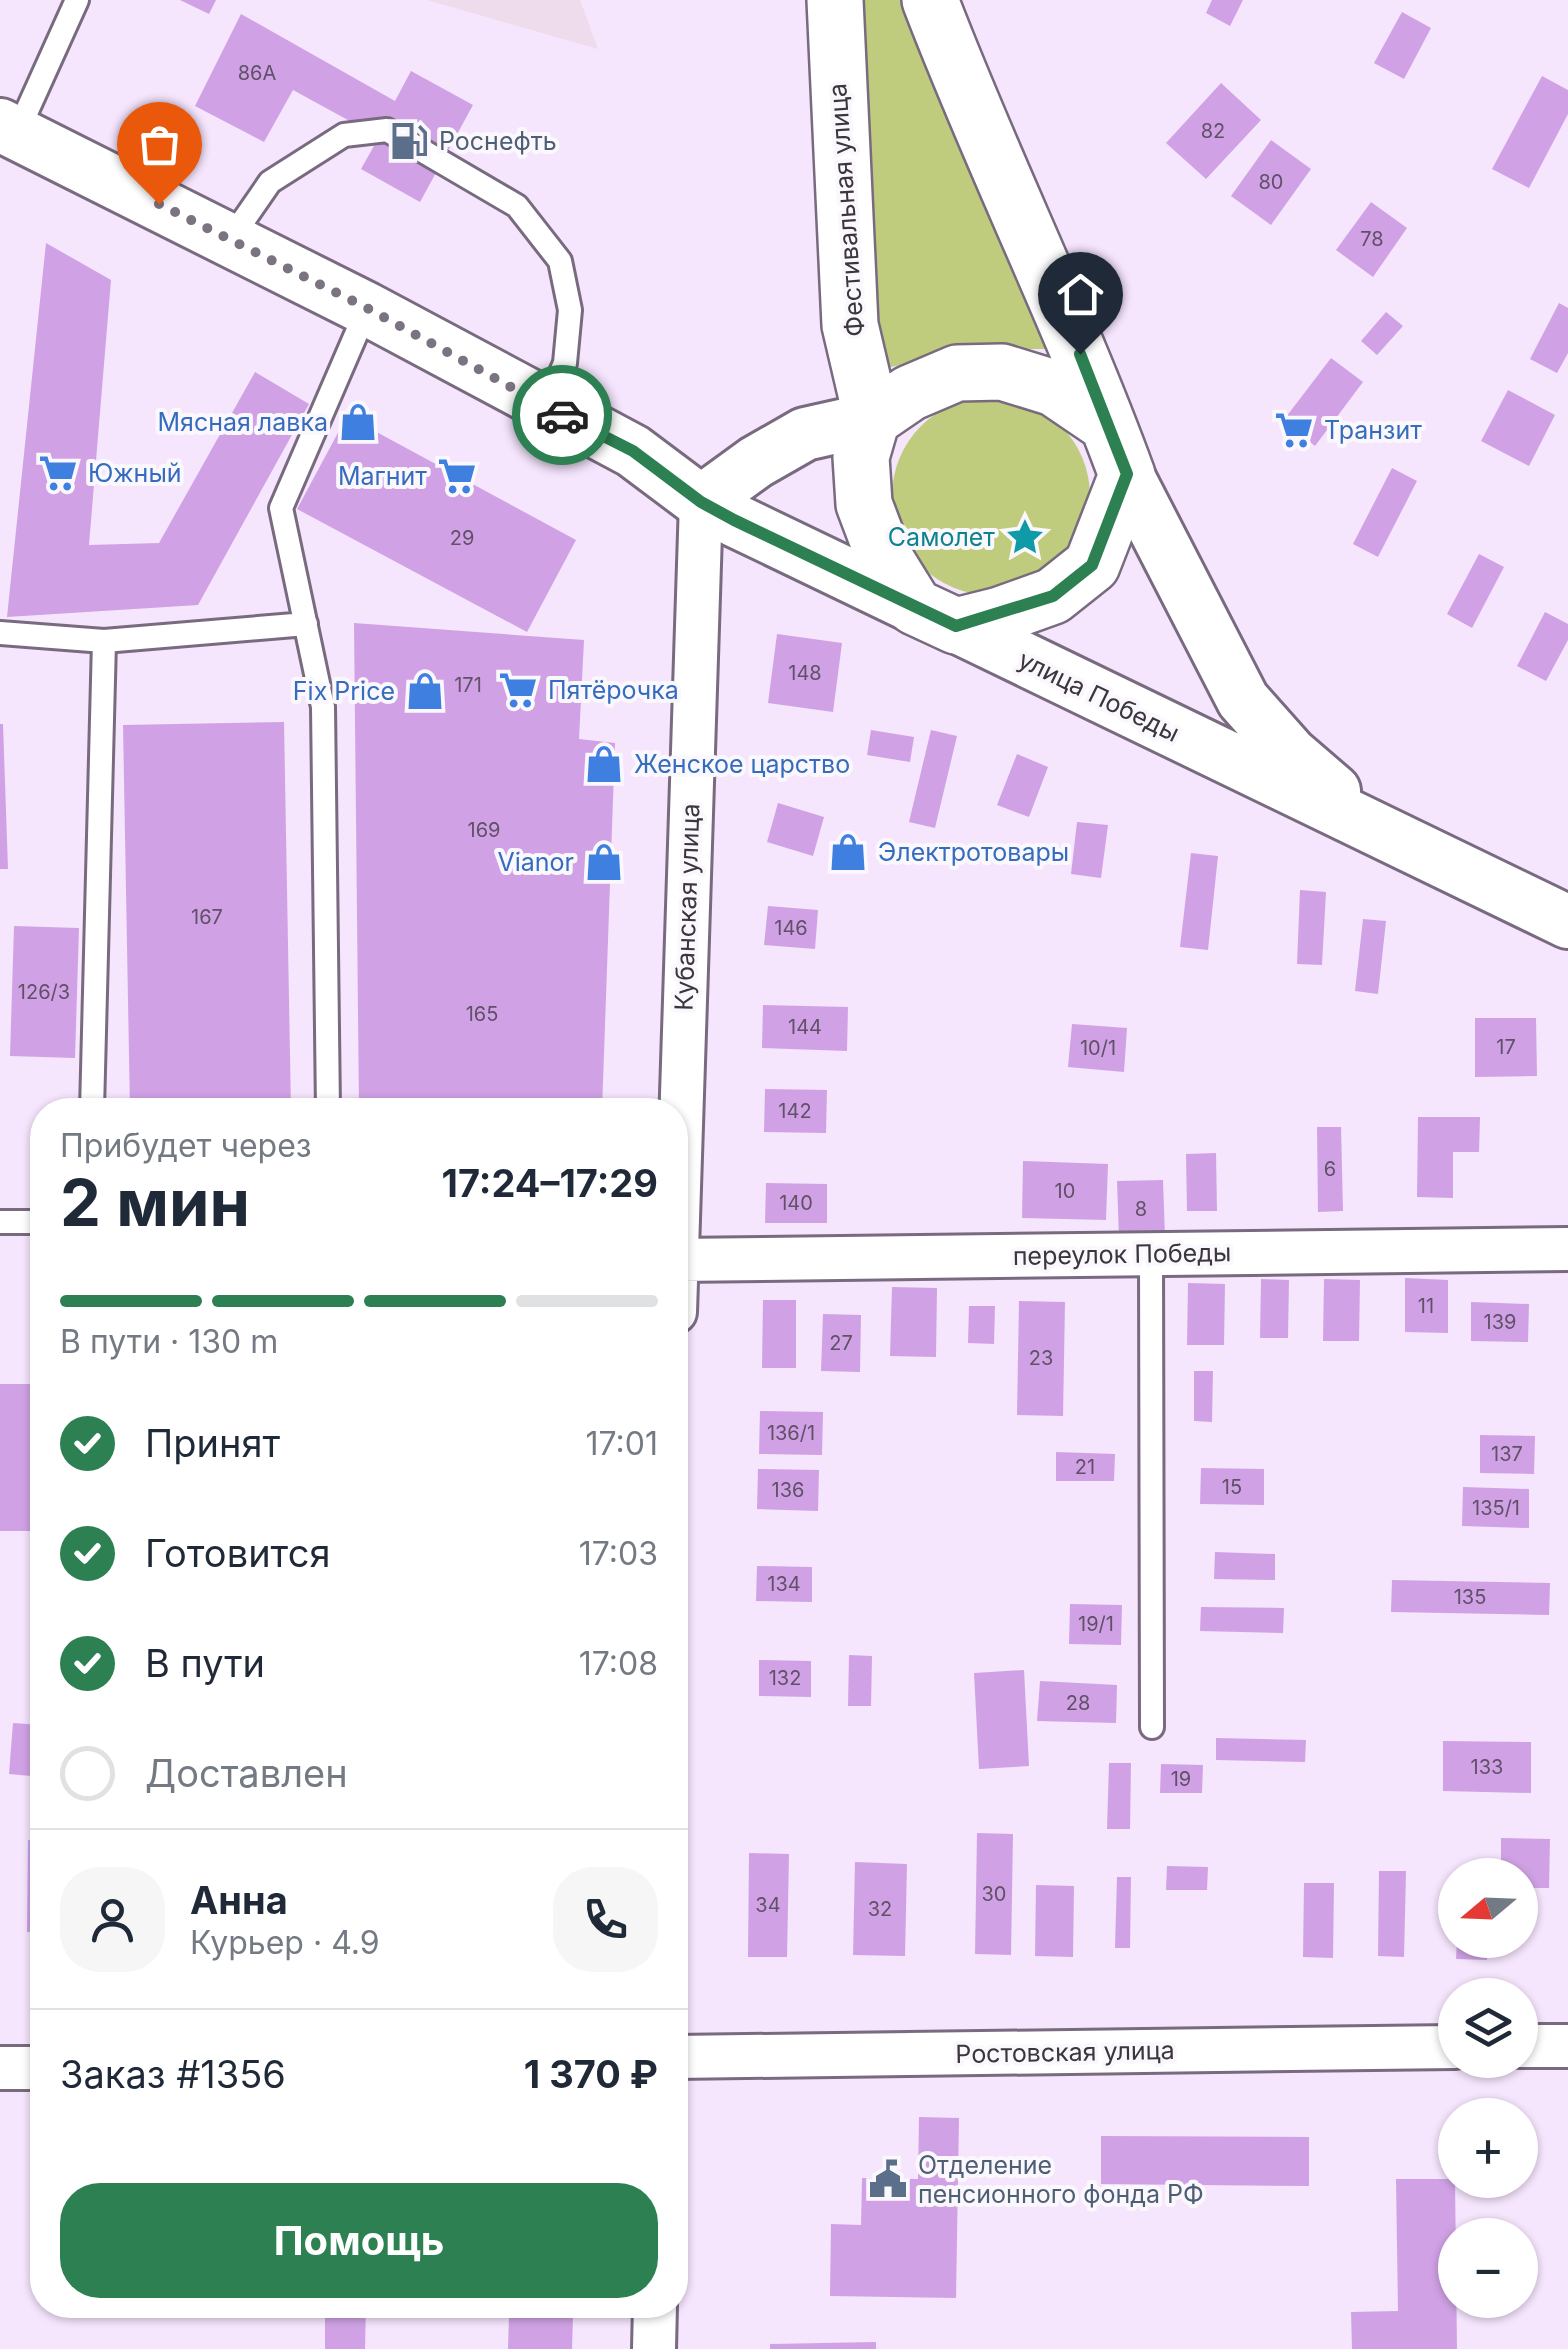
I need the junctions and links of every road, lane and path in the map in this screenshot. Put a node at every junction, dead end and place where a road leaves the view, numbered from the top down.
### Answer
1 (78, 0) edge
2 (835, 0) edge
3 (930, 0) edge
4 (8, 129) edge
5 (230, 240) junction
6 (367, 308) junction
7 (850, 326) junction
8 (546, 406) junction
9 (872, 419) junction
10 (1108, 424) junction
11 (805, 434) junction
12 (1127, 474) junction
13 (701, 502) junction
14 (935, 617) junction
15 (306, 624) junction
16 (0, 633) edge
17 (104, 641) junction
18 (1390, 836) junction
19 (1568, 922) edge
20 (92, 1098) edge
21 (328, 1098) edge
22 (681, 1098) edge
23 (0, 1222) edge
24 (30, 1222) edge
25 (1568, 1249) edge
26 (1152, 1254) junction
27 (688, 1260) edge
28 (1152, 1727) dead end
29 (1538, 2046) edge
30 (1568, 2046) edge
31 (1438, 2047) edge
32 (688, 2057) edge
33 (0, 2068) edge
34 (30, 2068) edge
35 (655, 2318) edge
36 (654, 2349) edge

1 - 4 lane
2 - 7 main road, Фестивальная улица
3 - 10 main road
4 - 5 street, улица Победы
5 - 6 street, улица Победы
5 - 8 lane
6 - 8 street, улица Победы
6 - 15 lane
7 - 9 main road, Фестивальная улица
7 - 11 street
8 - 13 street, улица Победы
9 - 10 main road
9 - 11 street
9 - 14 main road
10 - 12 main road
11 - 13 street
12 - 14 main road
12 - 18 street, улица Победы
13 - 14 street, улица Победы
13 - 22 street, Кубанская улица
14 - 18 street, улица Победы
15 - 17 lane
15 - 21 lane
16 - 17 lane
17 - 20 lane
18 - 19 street, улица Победы
23 - 24 lane
25 - 26 street, переулок Победы
26 - 27 street, переулок Победы
26 - 28 lane
29 - 30 street
31 - 32 street, Ростовская улица
33 - 34 street
35 - 36 street

